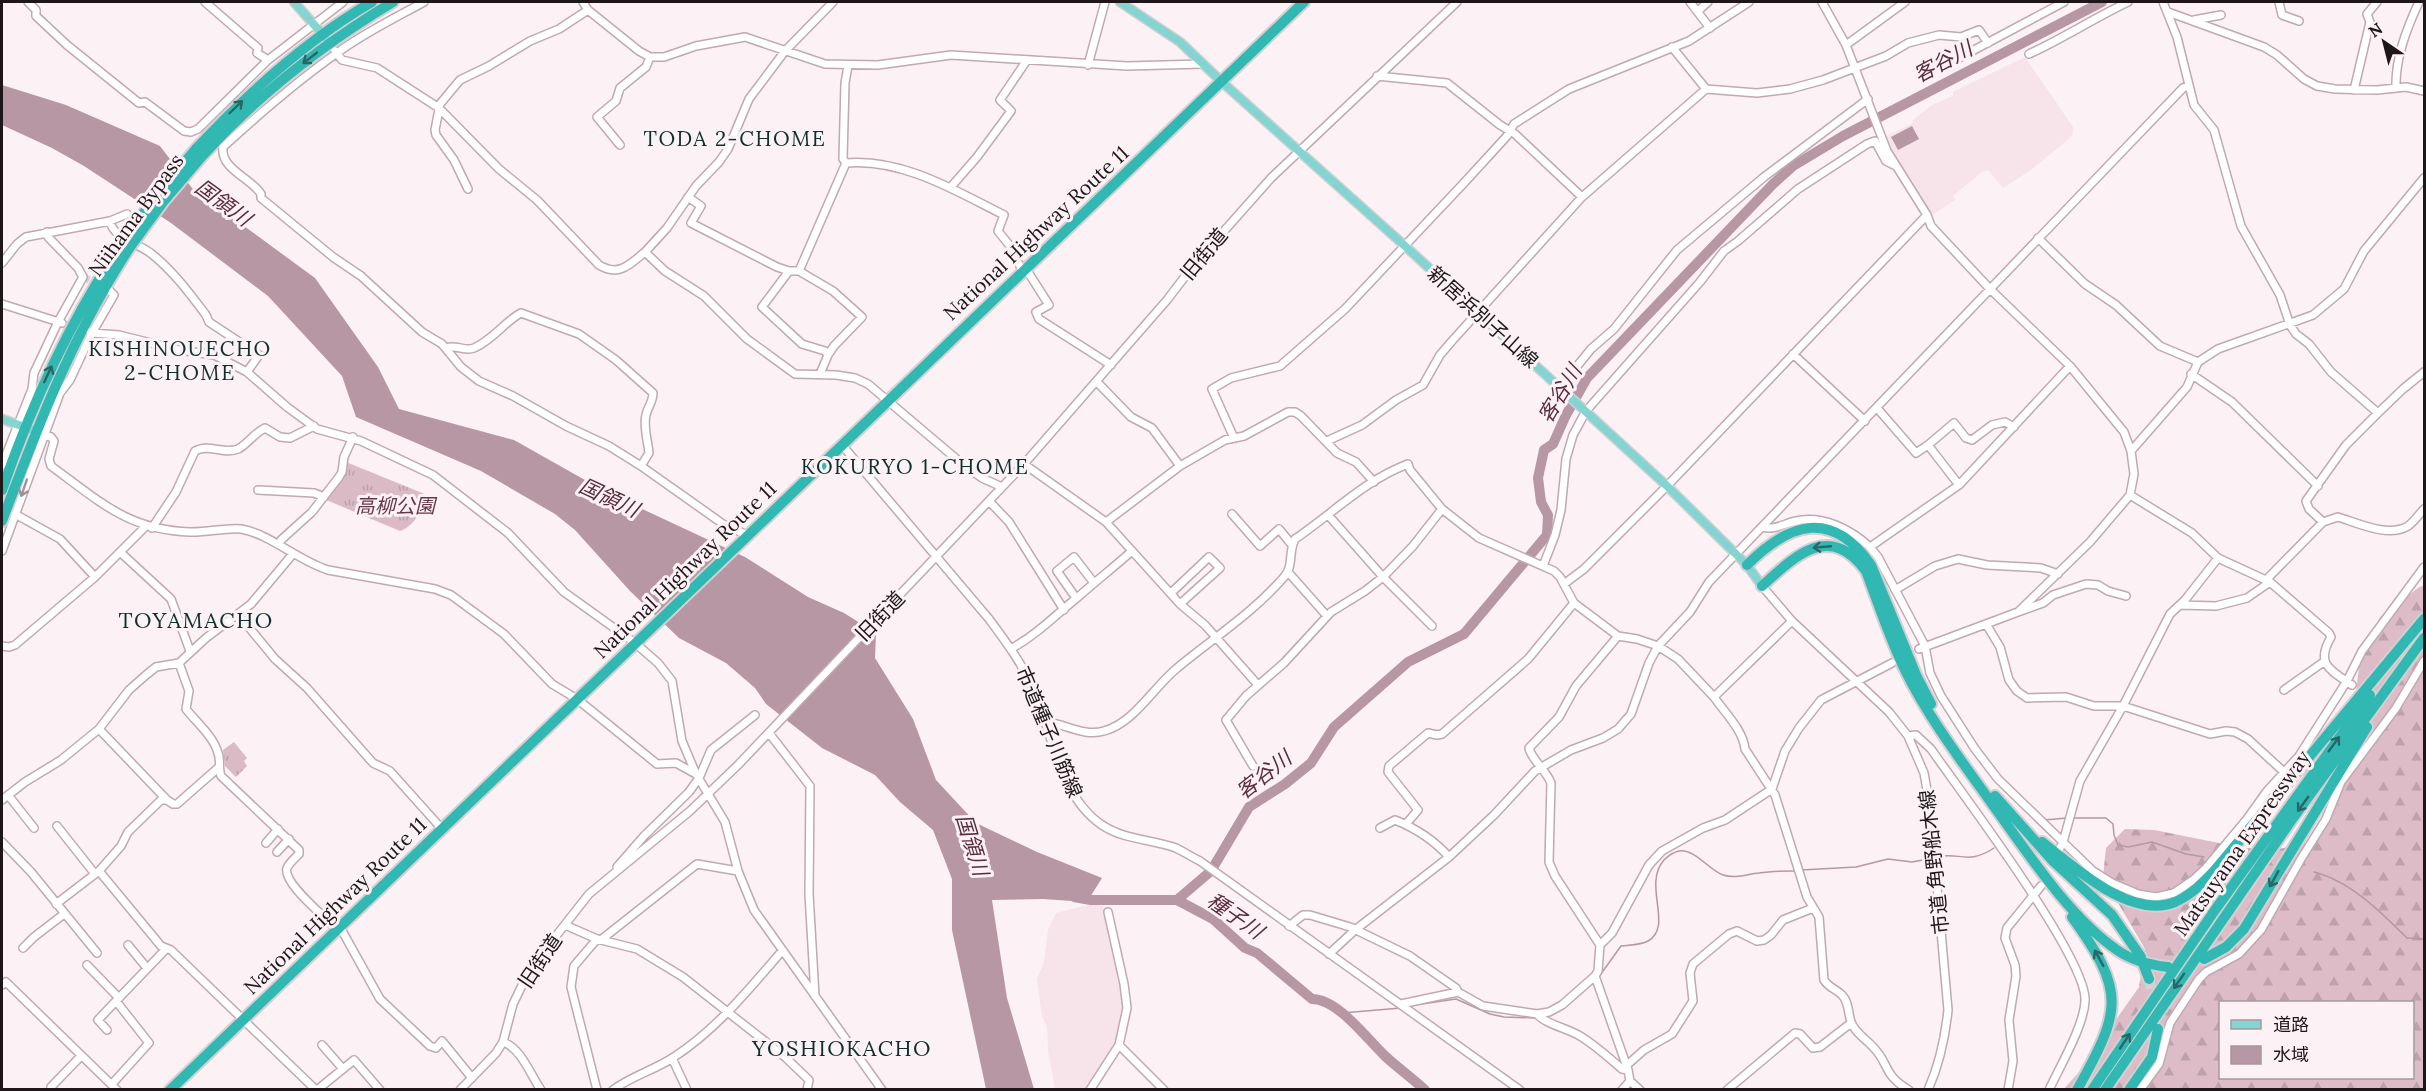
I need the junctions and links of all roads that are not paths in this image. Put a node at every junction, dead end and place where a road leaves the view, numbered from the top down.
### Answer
1 (28, 2) edge
2 (205, 2) edge
3 (294, 2) edge
4 (343, 2) edge
5 (372, 2) edge
6 (393, 2) edge
7 (424, 2) edge
8 (583, 2) edge
9 (833, 2) edge
10 (1105, 2) edge
11 (1120, 2) edge
12 (1304, 2) edge
13 (1457, 2) edge
14 (1690, 2) edge
15 (1708, 2) edge
16 (1749, 2) edge
17 (1822, 2) edge
18 (1905, 2) edge
19 (2064, 2) edge
20 (2128, 2) edge
21 (2163, 2) edge
22 (2279, 2) edge
23 (2377, 2) edge
24 (2419, 2) edge
25 (588, 10) junction
26 (1698, 11) junction
27 (2168, 12) junction
28 (2221, 15) dead end
29 (2194, 20) junction
30 (2299, 21) dead end
31 (315, 24) junction
32 (1710, 28) junction
33 (326, 39) junction
34 (1988, 43) junction
35 (1846, 45) junction
36 (1672, 48) junction
37 (785, 51) junction
38 (336, 53) junction
39 (2029, 54) dead end
40 (650, 57) junction
41 (1959, 58) dead end
42 (268, 60) junction
43 (1027, 60) junction
44 (1202, 64) junction
45 (1088, 65) junction
46 (848, 66) junction
47 (1855, 68) junction
48 (1377, 76) junction
49 (1222, 82) junction
50 (2188, 86) junction
51 (2396, 88) junction
52 (1706, 89) junction
53 (2354, 90) junction
54 (2424, 91) edge
55 (1869, 101) junction
56 (439, 108) junction
57 (1509, 130) junction
58 (620, 145) dead end
59 (1298, 151) junction
60 (846, 163) junction
61 (1894, 165) junction
62 (2424, 178) edge
63 (950, 188) junction
64 (468, 189) dead end
65 (688, 197) junction
66 (1582, 197) junction
67 (127, 214) dead end
68 (1927, 215) junction
69 (110, 221) junction
70 (47, 231) junction
71 (2038, 238) junction
72 (1405, 246) junction
73 (645, 252) junction
74 (2, 263) edge
75 (1022, 270) junction
76 (789, 271) junction
77 (799, 271) junction
78 (1990, 289) junction
79 (110, 291) dead end
80 (2, 304) edge
81 (1479, 313) junction
82 (61, 323) junction
83 (2290, 325) junction
84 (91, 333) junction
85 (446, 348) junction
86 (1793, 354) junction
87 (828, 355) junction
88 (2198, 362) junction
89 (1111, 365) junction
90 (2070, 366) junction
91 (247, 372) junction
92 (2424, 372) edge
93 (820, 374) junction
94 (2191, 374) junction
95 (1097, 382) junction
96 (1561, 388) junction
97 (887, 401) junction
98 (1877, 408) junction
99 (1584, 409) junction
100 (2378, 413) junction
101 (2, 419) edge
102 (1865, 421) junction
103 (314, 426) junction
104 (2014, 427) junction
105 (30, 429) junction
106 (353, 437) junction
107 (1234, 438) junction
108 (1327, 441) junction
109 (842, 445) junction
110 (1928, 445) junction
111 (2131, 451) junction
112 (1024, 464) junction
113 (2, 465) edge
114 (641, 466) junction
115 (1180, 466) junction
116 (1374, 482) junction
117 (1959, 485) junction
118 (1667, 486) junction
119 (2318, 486) junction
120 (1002, 488) junction
121 (2, 490) edge
122 (258, 490) dead end
123 (2130, 495) junction
124 (324, 497) junction
125 (989, 501) junction
126 (1442, 509) junction
127 (2424, 509) edge
128 (15, 514) junction
129 (1232, 514) dead end
130 (1329, 516) junction
131 (2, 521) edge
132 (1106, 522) junction
133 (2324, 522) junction
134 (1763, 526) junction
135 (149, 527) junction
136 (744, 538) junction
137 (279, 545) junction
138 (1292, 545) junction
139 (1870, 547) junction
140 (2, 551) edge
141 (1132, 551) junction
142 (120, 552) junction
143 (1736, 554) junction
144 (292, 555) junction
145 (937, 557) junction
146 (2218, 558) junction
147 (1747, 565) junction
148 (1542, 566) junction
149 (2424, 567) edge
150 (1288, 572) junction
151 (2058, 574) junction
152 (95, 577) junction
153 (1383, 577) junction
154 (2268, 581) junction
155 (1094, 583) junction
156 (1564, 584) junction
157 (1762, 586) junction
158 (1895, 590) junction
159 (1171, 593) junction
160 (2126, 596) dead end
161 (1076, 598) junction
162 (1574, 603) junction
163 (1180, 604) junction
164 (2181, 605) junction
165 (1064, 610) junction
166 (2018, 612) junction
167 (238, 614) junction
168 (1328, 616) junction
169 (2424, 620) edge
170 (1792, 621) junction
171 (1986, 624) junction
172 (1432, 626) dead end
173 (1618, 636) junction
174 (1215, 638) junction
175 (2424, 638) edge
176 (638, 641) junction
177 (2, 646) edge
178 (1658, 646) junction
179 (1922, 648) junction
180 (1011, 649) junction
181 (190, 651) junction
182 (2415, 651) junction
183 (2325, 661) junction
184 (2424, 661) edge
185 (179, 663) junction
186 (1892, 663) dead end
187 (1857, 682) junction
188 (2350, 683) junction
189 (1258, 685) junction
190 (2284, 690) dead end
191 (1714, 697) junction
192 (577, 699) junction
193 (2123, 706) junction
194 (755, 716) dead end
195 (1046, 722) junction
196 (99, 729) junction
197 (770, 731) junction
198 (1908, 736) junction
199 (1253, 766) dead end
200 (1543, 767) junction
201 (218, 768) junction
202 (2284, 772) junction
203 (698, 776) junction
204 (1772, 789) junction
205 (708, 795) junction
206 (4, 798) edge
207 (167, 800) junction
208 (2005, 809) junction
209 (1406, 824) junction
210 (57, 826) dead end
211 (34, 828) dead end
212 (1380, 828) dead end
213 (278, 829) junction
214 (442, 829) junction
215 (289, 839) junction
216 (2, 842) edge
217 (2063, 842) junction
218 (266, 843) dead end
219 (2059, 850) dead end
220 (277, 852) dead end
221 (1449, 857) junction
222 (2036, 866) junction
223 (617, 870) junction
224 (738, 871) junction
225 (97, 872) junction
226 (2041, 886) dead end
227 (2034, 897) junction
228 (56, 904) junction
229 (1813, 909) junction
230 (1108, 912) dead end
231 (64, 914) junction
232 (565, 925) junction
233 (1289, 926) junction
234 (339, 928) junction
235 (1355, 930) junction
236 (599, 939) junction
237 (128, 945) dead end
238 (1600, 945) junction
239 (23, 948) dead end
240 (166, 949) junction
241 (782, 951) junction
242 (97, 953) dead end
243 (1329, 954) junction
244 (2204, 959) dead end
245 (87, 965) dead end
246 (2168, 966) dead end
247 (147, 968) junction
248 (1596, 979) junction
249 (2149, 979) tunnel mouth
250 (2, 985) edge
251 (1458, 992) junction
252 (815, 996) junction
253 (117, 999) junction
254 (1401, 1004) junction
255 (728, 1013) junction
256 (1539, 1016) junction
257 (243, 1019) junction
258 (1851, 1023) junction
259 (2158, 1029) dead end
260 (107, 1030) dead end
261 (503, 1042) junction
262 (322, 1044) dead end
263 (1119, 1045) junction
264 (81, 1056) junction
265 (672, 1058) junction
266 (1628, 1068) junction
267 (342, 1069) junction
268 (472, 1078) junction
269 (1630, 1081) junction
270 (51, 1087) dead end
271 (114, 1087) edge
272 (170, 1089) edge
273 (316, 1089) edge
274 (380, 1089) edge
275 (460, 1089) edge
276 (541, 1089) edge
277 (597, 1089) edge
278 (613, 1089) edge
279 (687, 1089) edge
280 (807, 1089) edge
281 (882, 1089) edge
282 (1090, 1089) edge
283 (1164, 1089) edge
284 (1520, 1089) edge
285 (1622, 1089) edge
286 (1640, 1089) edge
287 (1727, 1089) edge
288 (1909, 1089) edge
289 (1928, 1089) edge
290 (2008, 1089) edge
291 (2049, 1089) edge
292 (2077, 1089) edge
293 (2092, 1089) edge
294 (2105, 1089) edge
295 (2129, 1089) edge
296 (2140, 1089) edge

1 - 42 street
2 - 42 street
3 - 31 main road
4 - 31 street
5 - 33 highway, Niihama Bypass
6 - 33 highway, Niihama Bypass
7 - 38 street
8 - 25 street
9 - 37 street
10 - 45 street
11 - 44 main road, 新居浜別子山線
12 - 49 highway, National Highway Route 11
13 - 48 street, 旧街道
14 - 26 street
15 - 26 street
16 - 32 street
17 - 35 street
18 - 35 street
19 - 34 street
20 - 39 street
21 - 27 street
22 - 30 street
23 - 53 street
24 - 51 street
25 - 40 street
25 - 56 street
26 - 32 street
27 - 29 street
27 - 50 street
28 - 29 street
29 - 53 street
31 - 33 main road
31 - 42 street
32 - 36 street
33 - 38 street
33 - 105 highway, Niihama Bypass, bridge
34 - 41 street
34 - 47 street
35 - 47 street
36 - 52 street
36 - 57 street
37 - 40 street
37 - 46 street
37 - 65 street
38 - 56 street
38 - 85 street
40 - 58 street
43 - 45 street
43 - 46 street
43 - 63 street
44 - 45 street
44 - 49 main road, 新居浜別子山線
46 - 60 street
47 - 52 street
47 - 55 street
48 - 57 street
48 - 59 street, 旧街道
49 - 59 main road, 新居浜別子山線
49 - 75 highway, National Highway Route 11
50 - 71 street
50 - 83 street
51 - 53 street
51 - 54 street
52 - 66 street
55 - 61 street
55 - 96 street
56 - 64 street
56 - 73 street
57 - 66 street
57 - 72 street
59 - 72 main road, 新居浜別子山線
59 - 89 street, 旧街道
60 - 63 street
60 - 77 street
61 - 68 street
61 - 99 street
62 - 83 street
63 - 75 street
65 - 73 street
65 - 76 street
66 - 81 street
67 - 69 street
68 - 78 street
68 - 86 street
69 - 70 street
69 - 91 street
70 - 74 street
70 - 82 street
71 - 78 street
71 - 88 street
72 - 81 main road, 新居浜別子山線
72 - 107 street
73 - 93 street
75 - 89 street
75 - 97 highway, National Highway Route 11
76 - 77 street
76 - 87 street
77 - 87 street
78 - 90 street
78 - 98 street
79 - 84 street
80 - 82 street
81 - 96 main road, 新居浜別子山線
81 - 108 street
82 - 105 street
83 - 88 street
83 - 100 street
84 - 91 street
84 - 105 street
85 - 114 street
85 - 114 street
86 - 102 street
86 - 118 street
87 - 93 street
88 - 94 street
89 - 95 street, 旧街道
90 - 104 street
90 - 111 street
91 - 103 street
92 - 100 street
93 - 97 street
94 - 111 street
94 - 119 street
95 - 112 street, 旧街道
95 - 115 street
96 - 99 main road, 新居浜別子山線
97 - 109 highway, National Highway Route 11
97 - 120 street
98 - 102 street
98 - 110 street
99 - 118 main road, 新居浜別子山線
99 - 148 street
100 - 119 street
101 - 105 main road
102 - 134 street
103 - 106 street
103 - 135 street
104 - 110 street
104 - 117 street
105 - 113 street
105 - 121 highway, Niihama Bypass
105 -> 128 street
105 - 131 highway, Niihama Bypass
105 - 135 street
106 - 124 street
106 - 176 street
107 - 108 street
107 - 115 street
108 - 116 street
109 - 136 highway, National Highway Route 11
109 - 145 street, 市道種子川筋線
110 - 117 street
111 - 123 street
112 - 120 street, 旧街道
112 - 132 street
114 - 136 street
115 - 132 street
116 - 126 street
116 - 130 street
117 - 139 street
118 - 143 main road, 新居浜別子山線
118 - 156 street
119 - 133 street
120 - 125 street, 旧街道
122 - 124 street
123 - 146 street
123 - 151 street
124 - 137 street
125 - 145 street, 旧街道
125 - 165 street
126 - 148 street
126 - 153 street
127 - 133 street
128 - 140 street
128 - 152 street
129 - 138 street
130 - 138 street
130 - 153 street
132 - 141 street
133 - 154 street
134 - 139 street
134 - 143 street
135 - 137 street
135 - 142 street
136 - 176 highway, National Highway Route 11
137 - 144 street
138 - 150 street
139 - 158 street
141 - 155 street
141 - 159 street
142 - 152 street
142 - 181 street
143 - 147 main road, 新居浜別子山線
143 - 178 street
144 - 167 street
144 - 192 street
145 - 180 street, 市道種子川筋線
145 - 197 street, 旧街道
146 - 154 street
146 - 164 street
147 - 157 main road, 新居浜別子山線
147 - 208 highway
148 - 156 street
149 - 188 street
150 - 168 street
150 - 174 street
151 - 158 street
151 - 166 street
152 - 177 street
153 - 168 street
153 - 172 street
154 - 164 street
154 - 183 street
155 - 161 street
155 - 161 street
156 - 162 street
157 - 170 street, 市道 角野船木線
222 -> 157 highway
158 - 179 street
159 - 163 street
159 - 163 street
160 - 166 street
161 - 165 street
162 - 173 street
162 - 209 street
163 - 174 street
164 - 193 street
165 - 180 street
166 - 171 street
167 - 181 street
167 - 214 street
168 - 189 street
169 - 208 highway
293 -> 169 highway, Matsuyama Expressway
170 - 187 street, 市道 角野船木線
170 - 191 street
171 - 179 street
171 - 193 street
173 - 178 street
173 - 200 street
174 - 189 street
174 - 195 street
175 - 182 highway, Matsuyama Expressway
176 - 192 highway, National Highway Route 11
176 - 203 street
178 - 191 street
178 - 200 street
179 - 217 street
180 - 195 street, 市道種子川筋線
181 - 185 street
182 -> 244 highway
182 -> 294 highway, Matsuyama Expressway
183 - 188 street
183 - 190 street
184 - 296 street
185 - 196 street
185 - 201 street
186 - 187 street
187 - 198 street, 市道 角野船木線
187 - 204 street
188 - 202 street
189 - 199 street
191 - 204 street
192 - 203 street
192 - 214 highway, National Highway Route 11
193 - 202 street
193 - 217 street
194 - 203 street
195 - 233 street, 市道種子川筋線
196 - 206 street
196 - 207 street
197 - 205 street, 旧街道
197 - 252 street
198 - 227 street
198 - 289 street, 市道 角野船木線
200 - 221 street
200 - 238 street
201 - 207 street
201 - 213 street
202 - 217 street
203 - 205 street
203 - 223 street
204 - 229 street
204 - 238 street
205 - 223 street, 旧街道
205 - 224 street
206 - 211 street
207 - 225 street
208 - 249 highway
209 - 212 street
209 - 221 street
210 - 225 street
213 - 215 street
213 - 218 street
214 - 234 highway, National Highway Route 11
215 - 220 street
215 - 234 street
216 - 228 street
217 - 219 street
221 - 235 street
222 - 246 highway
292 -> 222 highway
223 - 232 street, 旧街道
224 - 236 street
224 - 241 street
225 - 228 street
225 - 240 street
226 - 227 street
227 - 290 street
227 - 291 street
228 - 231 street
229 - 258 street
229 - 266 street
230 - 263 street
231 - 239 street
231 - 242 street
232 - 236 street
232 - 261 street, 旧街道
233 - 235 street
233 - 243 street, 市道種子川筋線
234 - 257 highway, National Highway Route 11
234 - 268 street
235 - 243 street
235 - 251 street
236 - 255 street
236 - 277 street
237 - 247 street
238 - 248 street
240 - 247 street
240 - 257 street
241 - 252 street
241 - 255 street
243 - 254 street, 市道種子川筋線
245 - 253 street
247 - 253 street
248 - 256 street
248 - 266 street
250 - 264 street
251 - 254 street
251 - 256 street
252 - 281 street
253 - 260 street
253 - 271 street
254 - 284 street, 市道種子川筋線
255 - 265 street
255 - 280 street
256 - 266 street
257 - 272 highway, National Highway Route 11
257 - 273 street
258 - 287 street
258 - 288 street
259 - 295 highway
261 - 268 street, 旧街道
261 - 276 street
262 - 267 street
263 - 282 street
263 - 283 street
264 - 270 street
264 - 271 street
265 - 278 street
265 - 279 street
266 - 269 street
267 - 273 street
267 - 274 street
268 - 275 street, 旧街道
269 - 285 street
269 - 286 street

